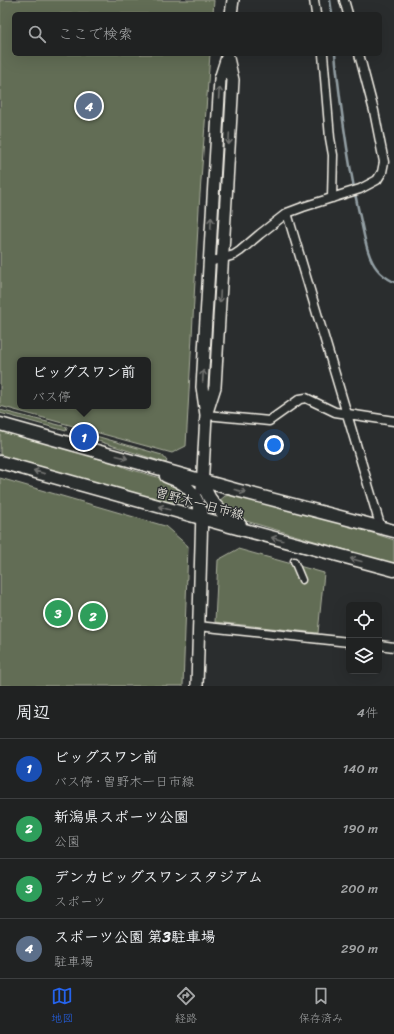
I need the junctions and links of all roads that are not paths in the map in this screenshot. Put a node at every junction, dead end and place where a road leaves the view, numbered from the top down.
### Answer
1 (233, 0) edge
2 (314, 0) edge
3 (344, 0) edge
4 (232, 12) edge
5 (316, 12) edge
6 (347, 12) edge
7 (228, 56) edge
8 (323, 56) edge
9 (360, 56) edge
10 (334, 197) junction
11 (287, 213) junction
12 (222, 258) junction
13 (210, 262) junction
14 (347, 414) junction
15 (206, 415) junction
16 (394, 421) edge
17 (0, 424) edge
18 (0, 462) edge
19 (150, 465) junction
20 (202, 480) junction
21 (201, 518) junction
22 (381, 528) junction
23 (248, 531) junction
24 (394, 531) edge
25 (294, 561) dead end
26 (394, 570) edge
27 (302, 580) dead end
28 (198, 626) junction
29 (346, 642) edge
30 (382, 645) edge
31 (394, 647) edge
32 (197, 686) edge

1 - 4 street
2 - 5 street
3 - 6 street
7 -> 12 street
13 -> 7 street
8 - 10 street
9 - 10 street
10 - 11 street
11 - 12 street
11 - 14 street
12 - 13 street
12 -> 15 street
15 -> 13 street
14 - 15 street
14 - 16 street
14 - 22 street
15 - 20 street
17 -> 19 main road, 曽野木一日市線
21 -> 18 main road, 曽野木一日市線
19 - 20 main road, 曽野木一日市線
19 - 21 main road
20 - 21 street
20 -> 22 main road, 曽野木一日市線
20 - 23 main road
21 - 23 main road, 曽野木一日市線
21 - 28 street
22 - 24 main road, 曽野木一日市線
26 -> 23 main road, 曽野木一日市線
25 - 27 street
28 - 29 street
28 - 32 street
30 - 31 street

